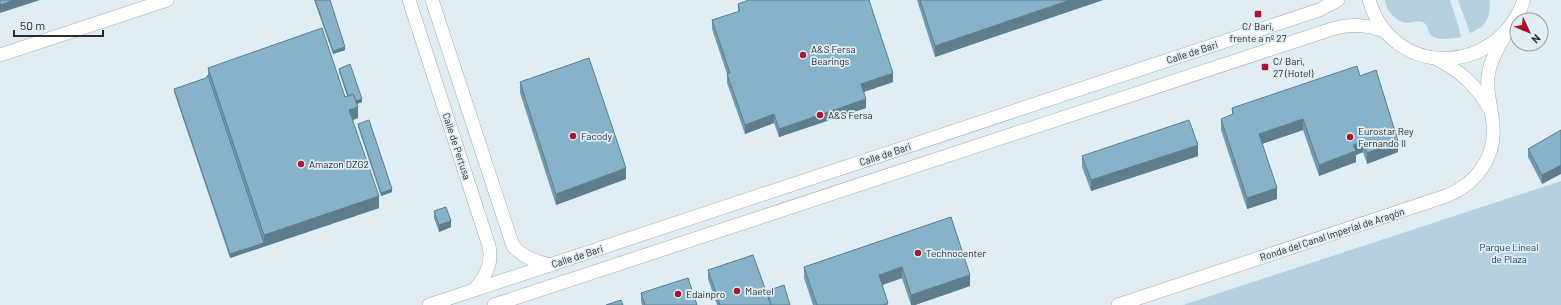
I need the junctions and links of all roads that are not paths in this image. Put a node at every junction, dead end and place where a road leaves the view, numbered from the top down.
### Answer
1 (167, 0) edge
2 (409, 0) edge
3 (432, 0) edge
4 (1338, 0) edge
5 (1369, 0) edge
6 (1524, 0) edge
7 (1385, 31) junction
8 (1506, 33) junction
9 (0, 55) edge
10 (1437, 59) junction
11 (1491, 111) junction
12 (550, 265) junction
13 (474, 290) junction
14 (429, 305) edge
15 (494, 305) edge
16 (1118, 305) edge

1 - 9 street
2 - 13 street, Calle de Pertusa
3 - 12 street
4 - 12 street, Calle de Bari
5 - 7 street
6 - 8 street
7 - 10 street
7 - 15 street, Calle de Bari
8 - 10 street
8 - 11 street, Ronda del Canal Imperial de Aragón
10 - 11 street, Ronda del Canal Imperial de Aragón
11 - 16 street, Ronda del Canal Imperial de Aragón
12 - 13 street, Calle de Bari
13 - 14 street, Calle de Bari

